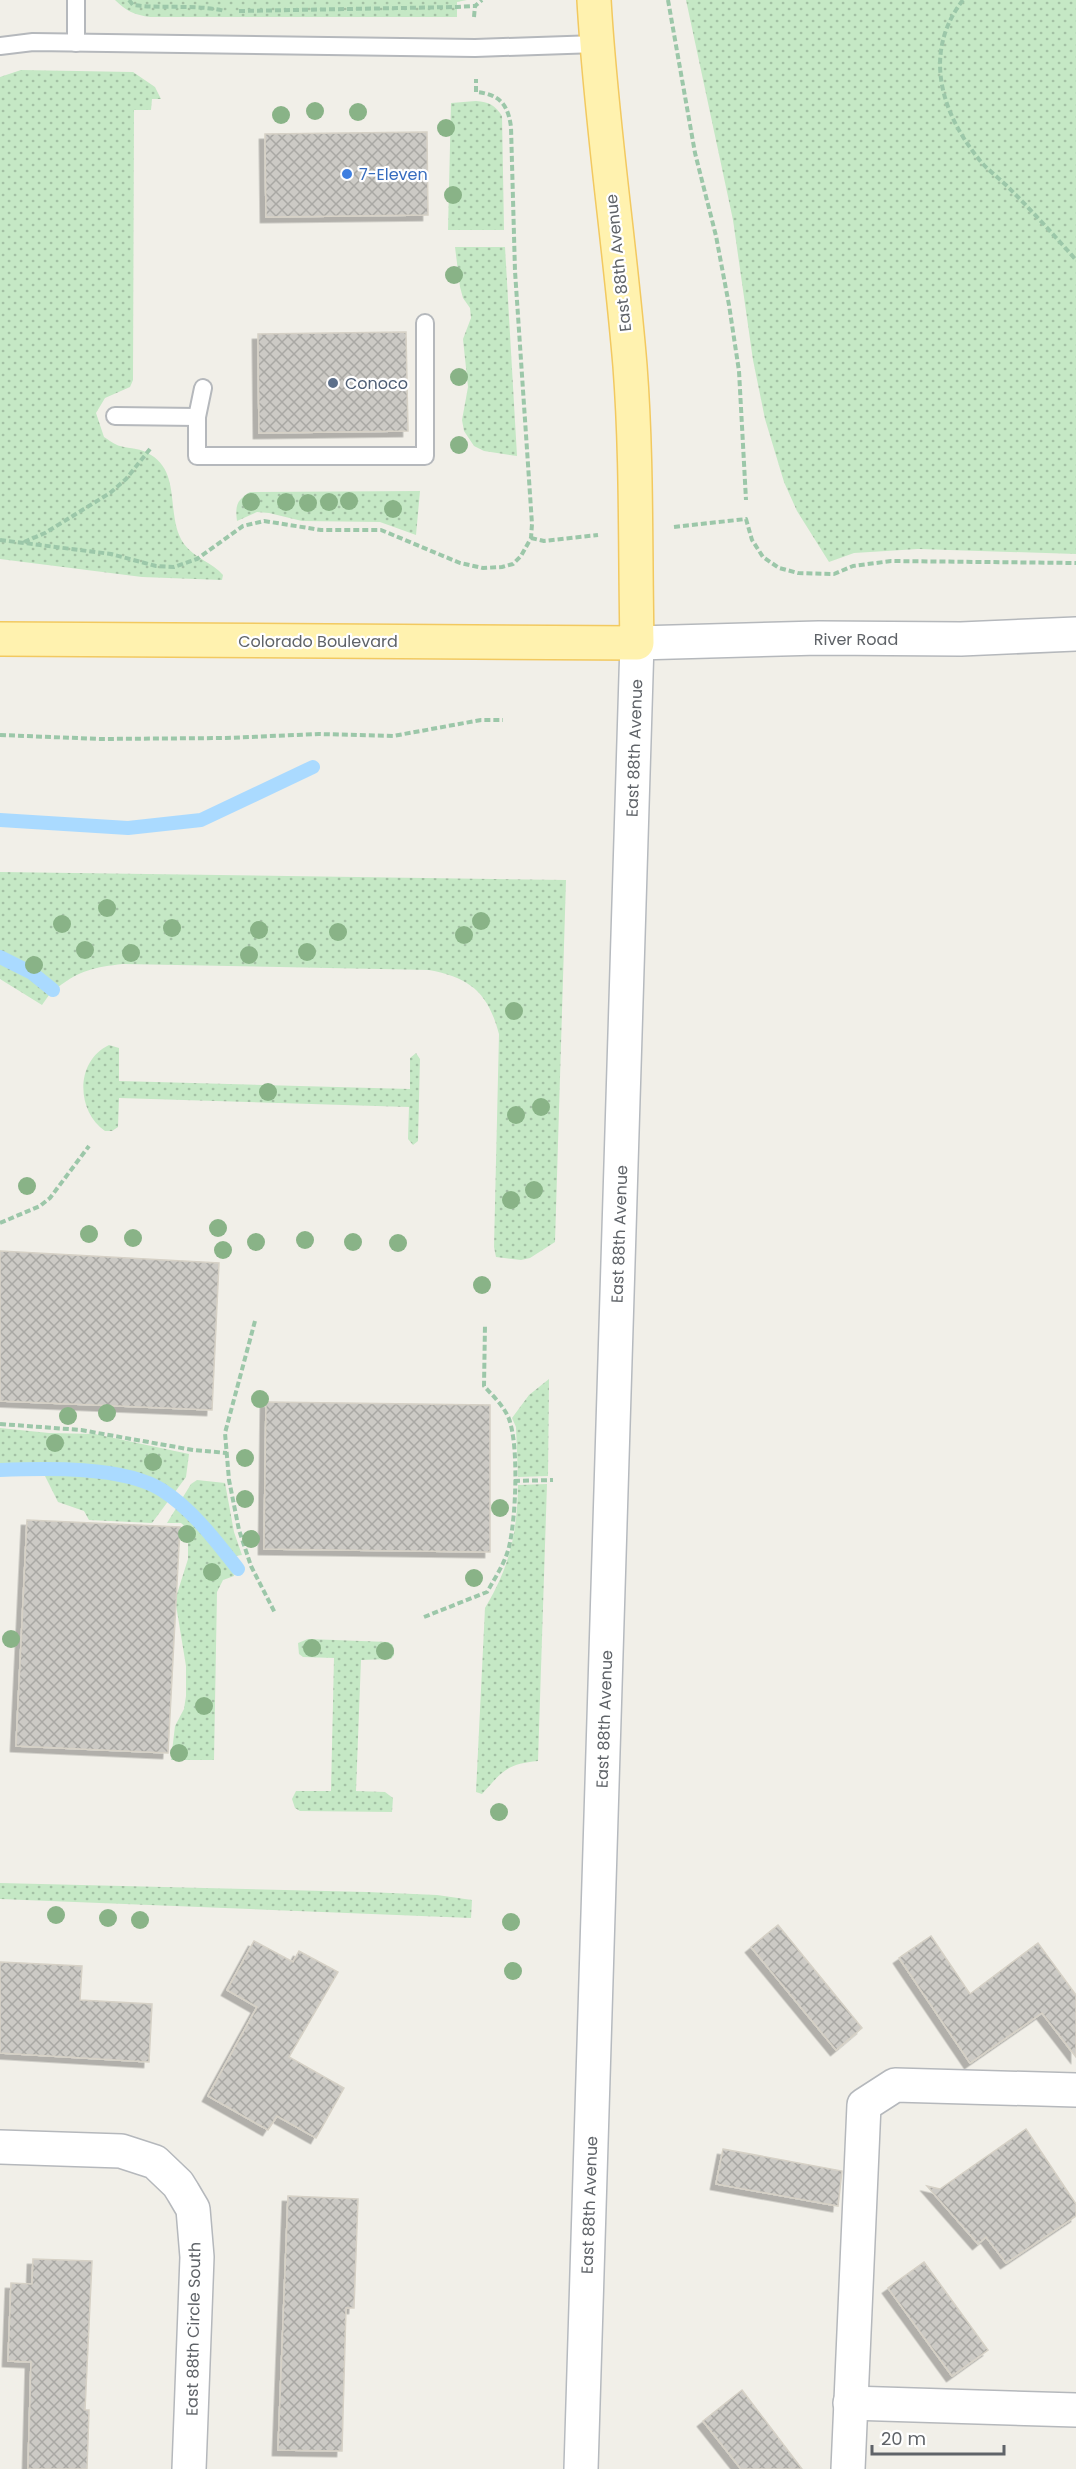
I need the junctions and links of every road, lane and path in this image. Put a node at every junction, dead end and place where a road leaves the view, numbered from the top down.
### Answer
1 (76, 0) edge
2 (129, 0) edge
3 (482, 0) edge
4 (594, 0) edge
5 (668, 0) edge
6 (963, 0) edge
7 (475, 6) junction
8 (474, 17) dead end
9 (76, 43) junction
10 (597, 44) junction
11 (0, 46) edge
12 (476, 81) dead end
13 (1076, 260) edge
14 (425, 322) dead end
15 (202, 388) dead end
16 (115, 416) dead end
17 (197, 417) junction
18 (150, 449) dead end
19 (746, 500) dead end
20 (738, 520) dead end
21 (531, 538) junction
22 (0, 540) edge
23 (544, 541) dead end
24 (22, 543) junction
25 (1076, 563) edge
26 (1076, 634) edge
27 (0, 639) edge
28 (637, 644) junction
29 (502, 720) dead end
30 (0, 735) edge
31 (89, 1146) dead end
32 (0, 1223) edge
33 (255, 1321) dead end
34 (485, 1325) dead end
35 (0, 1424) edge
36 (227, 1453) junction
37 (553, 1480) dead end
38 (514, 1481) junction
39 (274, 1613) dead end
40 (424, 1617) dead end
41 (1076, 2090) edge
42 (0, 2147) edge
43 (850, 2403) junction
44 (1076, 2410) edge
45 (189, 2469) edge
46 (581, 2469) edge
47 (848, 2469) edge

1 - 9 lane
2 - 7 path
3 - 7 path
4 - 10 main road, East 88th Avenue
5 - 19 path
6 - 13 path
7 - 8 path
9 - 10 lane
9 - 11 lane
10 - 28 main road, East 88th Avenue
12 - 21 path
14 - 17 lane
15 - 17 lane
16 - 17 lane
18 - 24 path
20 - 25 path
21 - 23 path
21 - 24 path
22 - 24 path
26 - 28 main road, River Road
27 - 28 main road, Colorado Boulevard
28 - 46 main road, East 88th Avenue
29 - 30 path
31 - 32 path
33 - 36 path
34 - 38 path
35 - 36 path
36 - 39 path
37 - 38 path
38 - 40 path
41 - 43 main road
42 - 45 main road, East 88th Circle South
43 - 44 main road
43 - 47 main road

